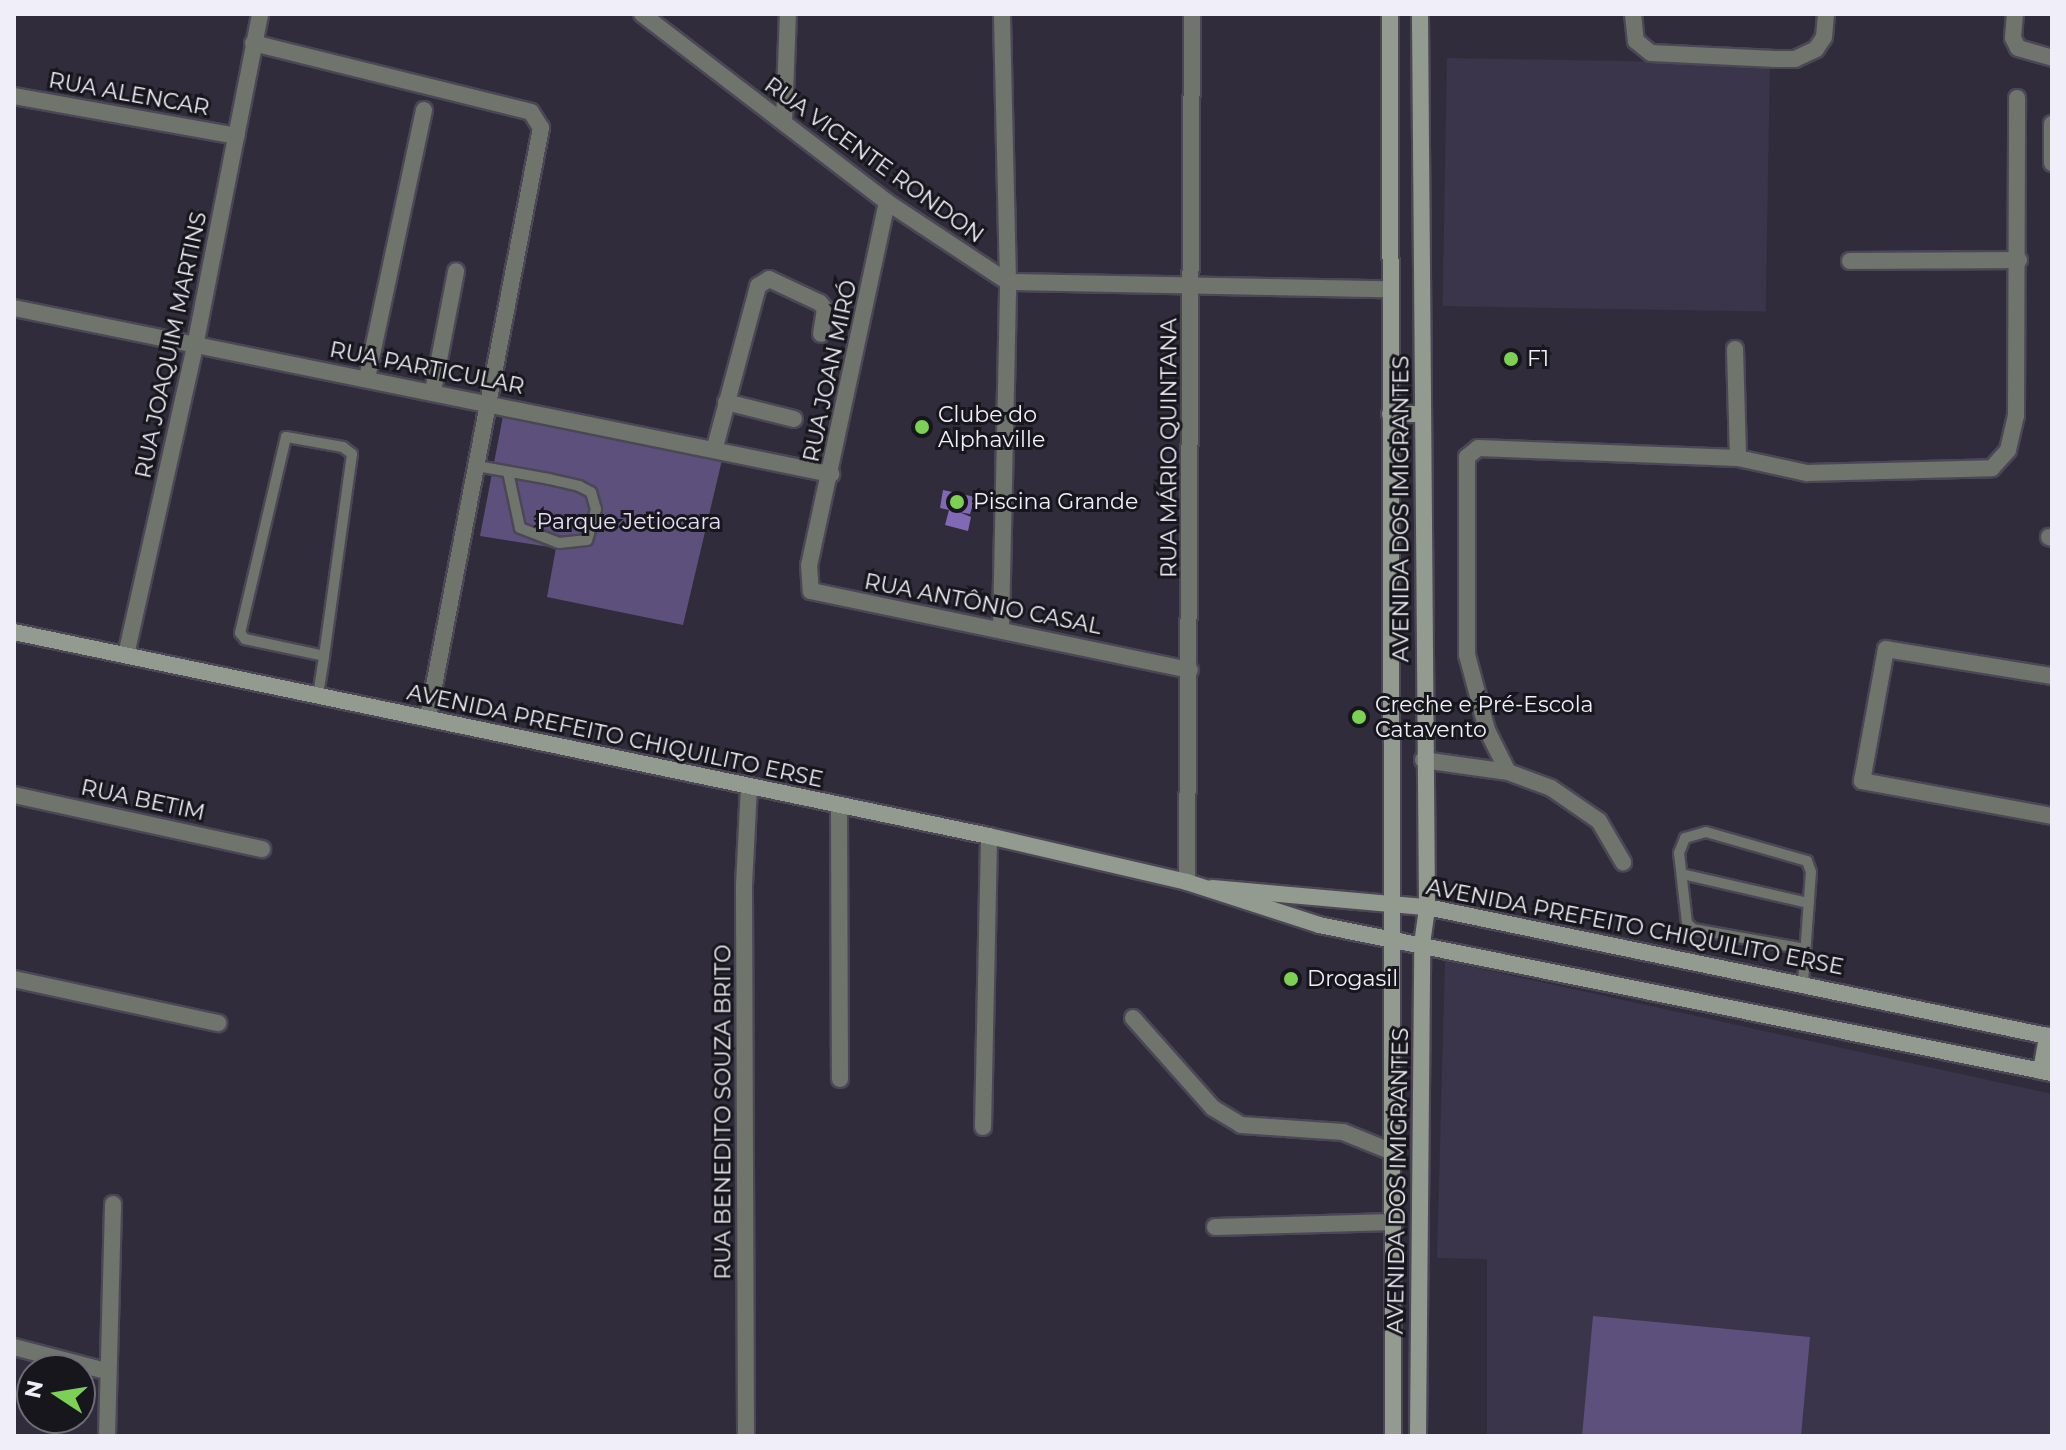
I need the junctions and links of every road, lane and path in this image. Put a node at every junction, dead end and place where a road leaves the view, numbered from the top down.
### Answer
1 (260, 14) edge
2 (642, 14) edge
3 (788, 14) edge
4 (1002, 14) edge
5 (1192, 14) edge
6 (1390, 14) edge
7 (1420, 14) edge
8 (1633, 14) edge
9 (1826, 14) edge
10 (2015, 14) edge
11 (253, 43) junction
12 (2052, 58) edge
13 (14, 96) edge
14 (2017, 98) dead end
15 (424, 110) dead end
16 (784, 121) junction
17 (2052, 124) edge
18 (236, 136) junction
19 (2052, 163) edge
20 (887, 202) junction
21 (2019, 260) junction
22 (1850, 261) dead end
23 (456, 271) dead end
24 (1008, 282) junction
25 (1191, 289) junction
26 (1389, 289) junction
27 (14, 308) edge
28 (821, 334) dead end
29 (195, 346) junction
30 (1735, 349) dead end
31 (367, 378) junction
32 (433, 391) junction
33 (490, 402) junction
34 (726, 402) junction
35 (1390, 414) junction
36 (1423, 414) junction
37 (794, 419) dead end
38 (715, 447) junction
39 (1738, 458) junction
40 (477, 466) junction
41 (508, 472) junction
42 (831, 474) junction
43 (813, 549) joint
44 (1001, 626) junction
45 (14, 632) edge
46 (126, 655) junction
47 (324, 656) junction
48 (1190, 670) junction
49 (2052, 676) edge
50 (318, 695) junction
51 (428, 717) junction
52 (1423, 760) junction
53 (1508, 772) junction
54 (749, 787) junction
55 (14, 795) edge
56 (839, 806) junction
57 (2052, 816) edge
58 (989, 836) junction
59 (262, 849) dead end
60 (1623, 862) dead end
61 (1682, 874) junction
62 (1187, 882) junction
63 (1206, 889) junction
64 (1393, 903) junction
65 (1809, 903) junction
66 (1427, 907) junction
67 (1393, 941) junction
68 (1422, 944) junction
69 (1805, 949) junction
70 (14, 979) edge
71 (1803, 983) junction
72 (1133, 1018) dead end
73 (218, 1023) dead end
74 (2049, 1036) edge
75 (2046, 1072) edge
76 (840, 1079) dead end
77 (983, 1127) dead end
78 (1395, 1153) junction
79 (113, 1204) dead end
80 (1420, 1219) junction
81 (1394, 1222) junction
82 (1215, 1227) dead end
83 (14, 1347) edge
84 (106, 1371) junction
85 (107, 1433) edge
86 (746, 1436) edge
87 (1393, 1436) edge
88 (1418, 1436) edge

1 - 11 street, RUA JOAQUIM MARTINS
2 - 16 street, RUA VICENTE RONDON
3 - 16 street
4 - 24 street
5 - 25 street, RUA MÁRIO QUINTANA
6 - 26 main road, AVENIDA DOS IMIGRANTES
7 - 36 main road, AVENIDA DOS IMIGRANTES
8 - 9 street
10 - 12 street
11 - 18 street, RUA JOAQUIM MARTINS
11 - 33 street
13 - 18 street, RUA ALENCAR
14 - 21 street
15 - 31 street
16 - 20 street, RUA VICENTE RONDON
17 - 19 street
18 - 29 street, RUA JOAQUIM MARTINS
20 - 24 street, RUA VICENTE RONDON
20 - 42 street, RUA JOAN MIRÓ
21 - 22 street
21 - 39 street
23 - 32 street
24 - 25 street
24 - 44 street
25 - 26 street
25 - 48 street, RUA MÁRIO QUINTANA
26 - 35 main road, AVENIDA DOS IMIGRANTES
27 - 29 street, RUA PARTICULAR
28 - 34 street
29 - 31 street, RUA PARTICULAR
29 - 46 street, RUA JOAQUIM MARTINS
30 - 39 street
31 - 32 street, RUA PARTICULAR
32 - 33 street, RUA PARTICULAR
33 - 38 street, RUA PARTICULAR
33 - 40 street
34 - 37 street
34 - 38 street
35 - 36 main road
35 - 64 main road, AVENIDA DOS IMIGRANTES
36 - 52 main road, AVENIDA DOS IMIGRANTES
38 - 42 street, RUA PARTICULAR
39 - 53 street
40 - 41 lane
40 - 51 street
41 - 41 lane
42 - 43 street, RUA JOAN MIRÓ
43 - 44 street, RUA ANTÔNIO CASAL
44 - 48 street, RUA ANTÔNIO CASAL
45 - 46 main road, AVENIDA PREFEITO CHIQUILITO ERSE
46 - 50 main road, AVENIDA PREFEITO CHIQUILITO ERSE
47 - 47 lane
47 - 50 lane
48 - 62 street, RUA MÁRIO QUINTANA
49 - 57 street
50 - 51 main road, AVENIDA PREFEITO CHIQUILITO ERSE
51 - 54 main road, AVENIDA PREFEITO CHIQUILITO ERSE
52 - 53 street
52 - 66 main road, AVENIDA DOS IMIGRANTES
53 - 60 street
54 - 56 main road, AVENIDA PREFEITO CHIQUILITO ERSE
54 - 86 street, RUA BENEDITO SOUZA BRITO
55 - 59 street, RUA BETIM
56 - 58 main road, AVENIDA PREFEITO CHIQUILITO ERSE
56 - 76 street
58 - 62 main road, AVENIDA PREFEITO CHIQUILITO ERSE
58 - 77 street
61 - 65 lane
61 - 65 lane
61 - 69 lane
62 - 63 main road, AVENIDA PREFEITO CHIQUILITO ERSE
63 - 64 main road, AVENIDA PREFEITO CHIQUILITO ERSE
63 - 67 main road, AVENIDA PREFEITO CHIQUILITO ERSE
64 - 66 main road, AVENIDA PREFEITO CHIQUILITO ERSE
64 - 67 main road, AVENIDA DOS IMIGRANTES
65 - 69 lane
66 - 68 main road, AVENIDA DOS IMIGRANTES
66 - 71 main road, AVENIDA PREFEITO CHIQUILITO ERSE
67 - 68 main road, AVENIDA PREFEITO CHIQUILITO ERSE
67 - 78 main road, AVENIDA DOS IMIGRANTES
68 - 75 main road
68 - 80 main road, AVENIDA DOS IMIGRANTES
69 - 71 lane
70 - 73 street
71 - 74 main road, AVENIDA PREFEITO CHIQUILITO ERSE
72 - 78 street
74 - 75 main road
78 - 81 main road, AVENIDA DOS IMIGRANTES
79 - 84 street
80 - 81 main road
80 - 88 main road, AVENIDA DOS IMIGRANTES
81 - 82 street
81 - 87 main road, AVENIDA DOS IMIGRANTES
83 - 84 street
84 - 85 street

